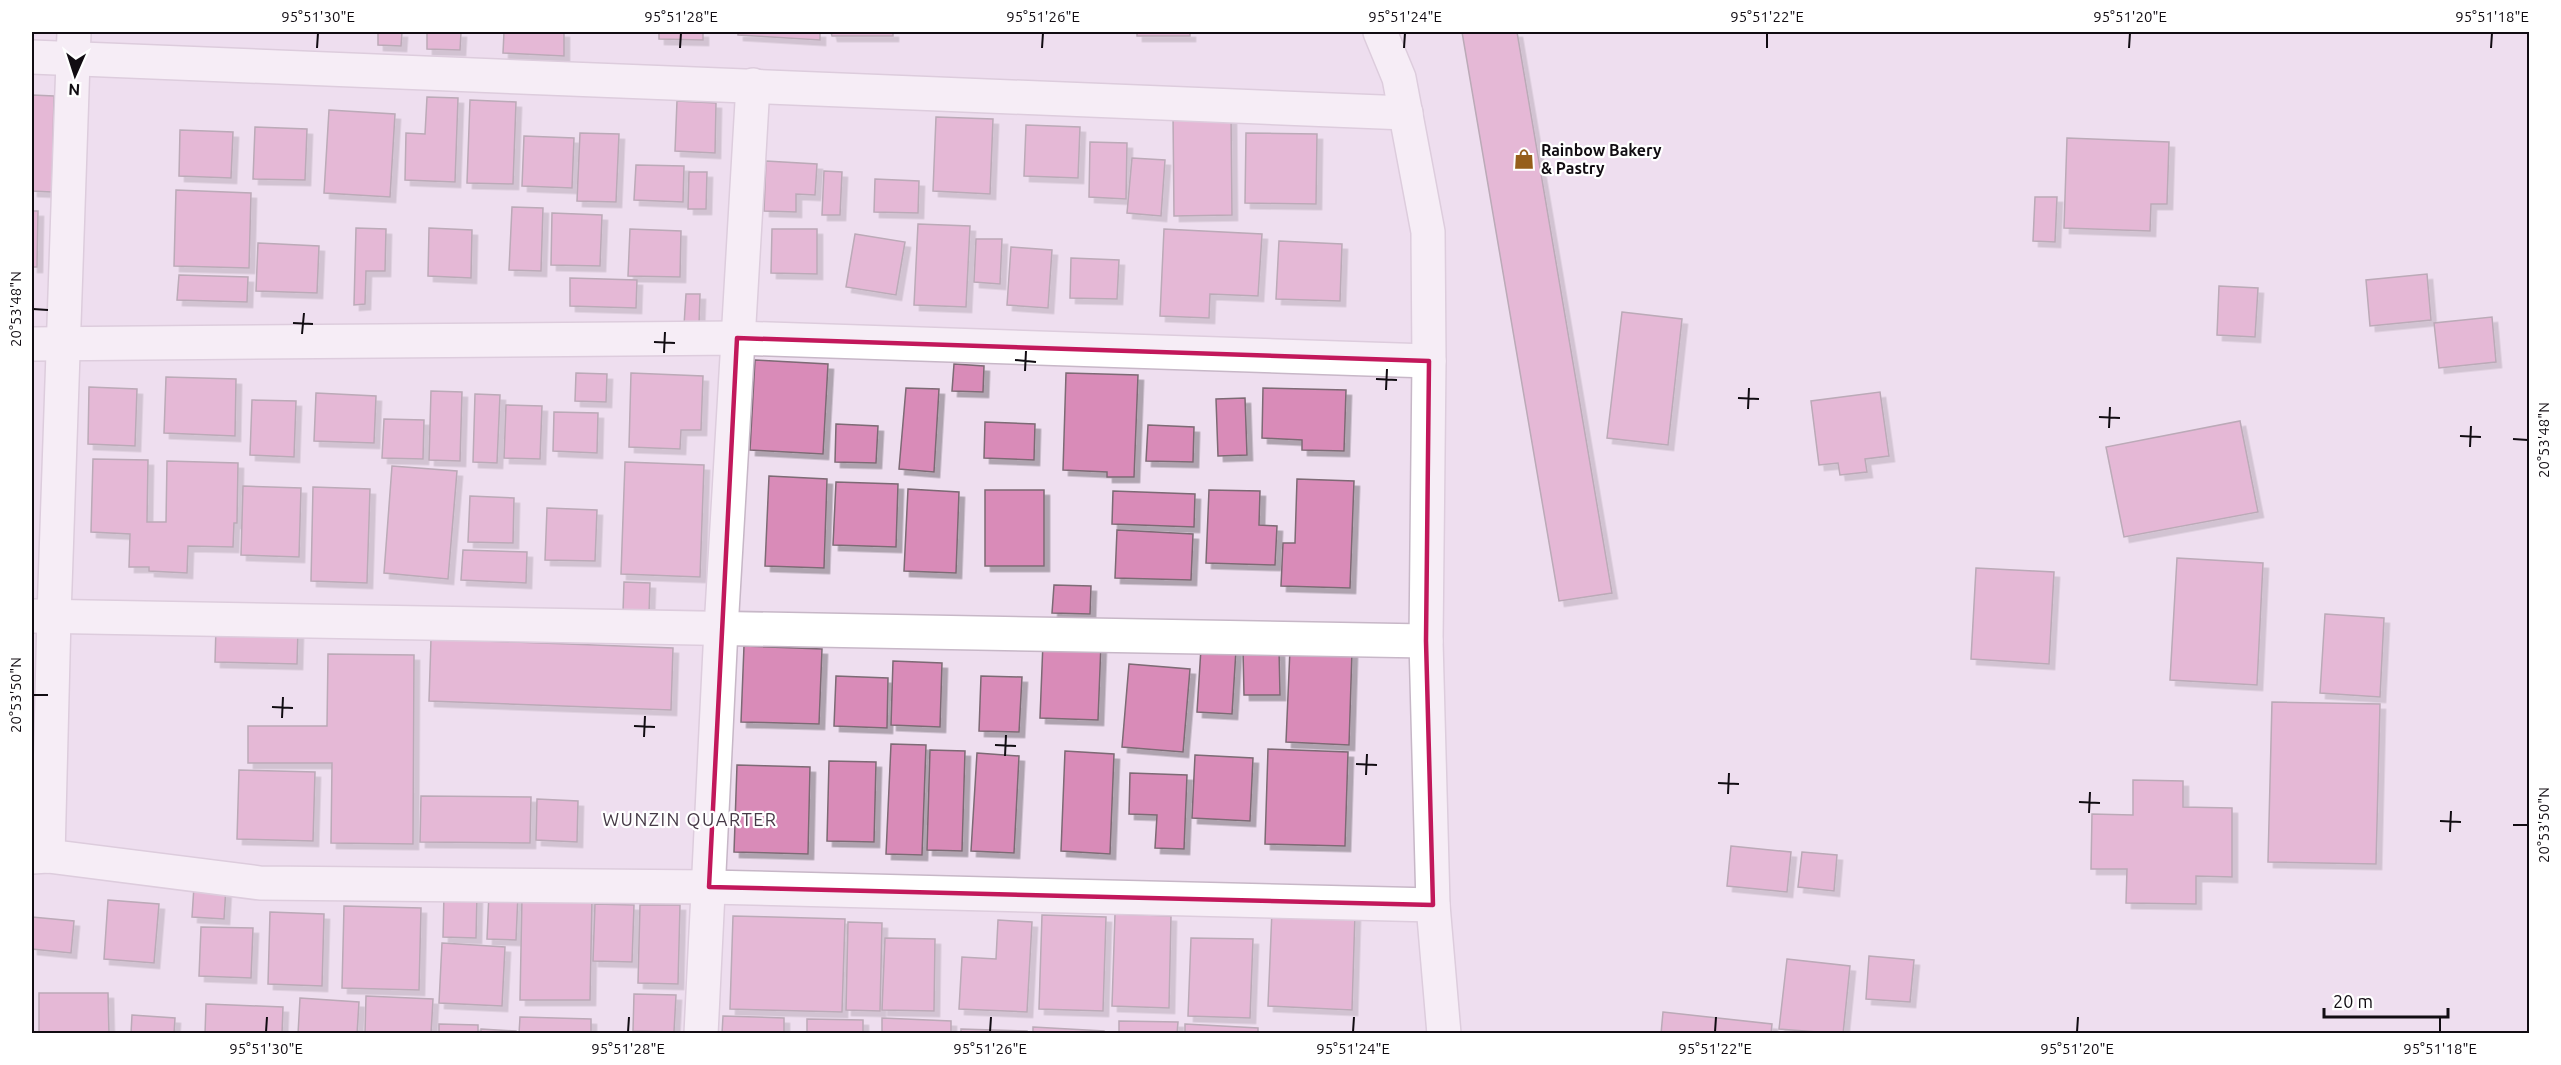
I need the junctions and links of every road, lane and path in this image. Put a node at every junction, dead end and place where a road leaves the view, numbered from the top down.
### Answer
1 (1380, 32) edge
2 (74, 44) edge
3 (32, 57) edge
4 (753, 85) junction
5 (1406, 113) junction
6 (737, 339) junction
7 (47, 344) edge
8 (1430, 361) junction
9 (43, 616) edge
10 (721, 629) junction
11 (1426, 641) junction
12 (40, 857) edge
13 (709, 887) junction
14 (1433, 905) junction
15 (701, 1034) edge
16 (1444, 1034) edge

1 - 5 street
2 - 3 street
2 - 4 street
2 - 7 street
4 - 5 street
4 - 6 street
5 - 8 street
6 - 7 street
6 - 8 street
6 - 10 street
7 - 9 street
8 - 11 street
9 - 10 street
9 - 12 street
10 - 11 street
10 - 13 street
11 - 14 street
12 - 13 street
13 - 14 street
13 - 15 street
14 - 16 street

